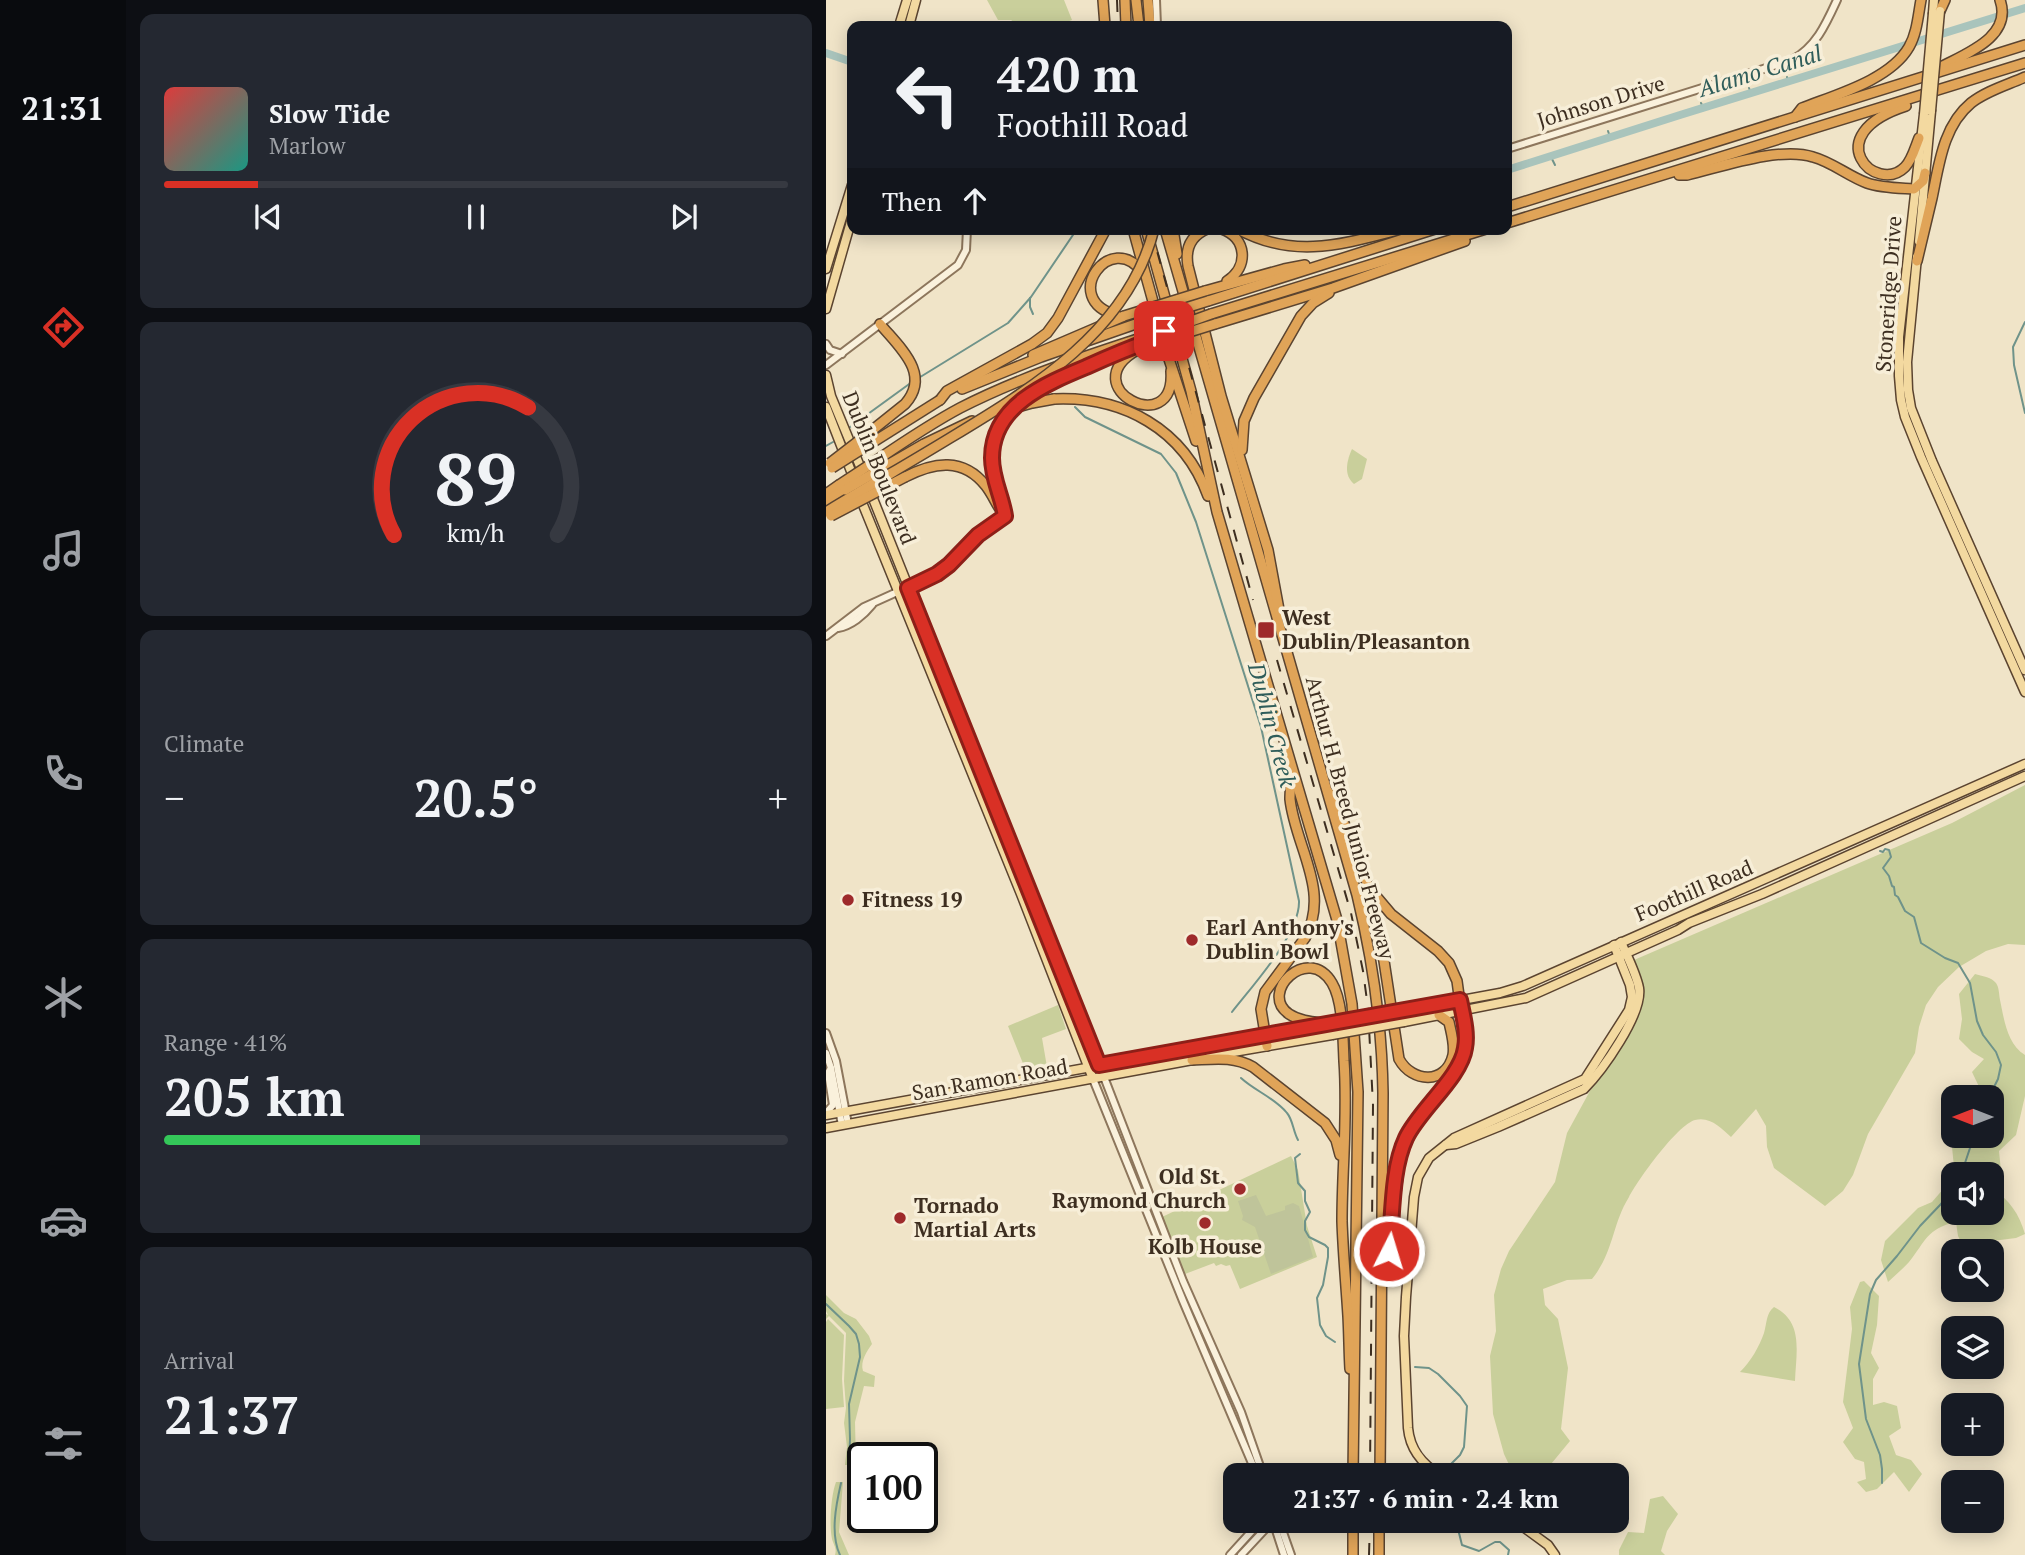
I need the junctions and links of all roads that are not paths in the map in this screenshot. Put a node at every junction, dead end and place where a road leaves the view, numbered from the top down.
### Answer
1 (907, 0) edge
2 (916, 0) edge
3 (1102, 0) edge
4 (1108, 0) edge
5 (1125, 0) edge
6 (1136, 0) edge
7 (1148, 0) edge
8 (1156, 0) edge
9 (1837, 0) edge
10 (1921, 0) edge
11 (1934, 0) edge
12 (1943, 0) edge
13 (2000, 0) edge
14 (1937, 12) junction
15 (901, 21) edge
16 (910, 21) edge
17 (1100, 21) edge
18 (1106, 21) edge
19 (1107, 21) edge
20 (1126, 21) edge
21 (1138, 21) edge
22 (1148, 21) edge
23 (1157, 21) edge
24 (2025, 45) edge
25 (2025, 63) edge
26 (2025, 77) edge
27 (1921, 78) junction
28 (1931, 92) junction
29 (1927, 112) junction
30 (1795, 117) junction
31 (1919, 138) junction
32 (1512, 147) edge
33 (1925, 173) junction
34 (1667, 175) junction
35 (1914, 189) junction
36 (847, 201) edge
37 (1512, 205) edge
38 (1512, 222) edge
39 (847, 235) edge
40 (967, 235) edge
41 (1104, 235) edge
42 (1135, 235) edge
43 (1148, 235) edge
44 (1152, 235) edge
45 (1167, 235) edge
46 (1174, 235) edge
47 (1197, 235) edge
48 (1232, 235) edge
49 (1251, 235) edge
50 (1378, 235) edge
51 (1416, 235) edge
52 (1469, 235) edge
53 (1478, 235) edge
54 (1917, 261) junction
55 (1321, 265) junction
56 (826, 269) edge
57 (1372, 274) junction
58 (1180, 280) junction
59 (1150, 289) junction
60 (1205, 290) junction
61 (826, 309) edge
62 (1124, 316) junction
63 (880, 324) junction
64 (1152, 340) junction
65 (826, 344) edge
66 (842, 354) junction
67 (1168, 356) junction
68 (826, 365) edge
69 (826, 374) edge
70 (972, 384) junction
71 (940, 400) junction
72 (826, 407) edge
73 (844, 441) junction
74 (829, 468) edge
75 (1244, 469) junction
76 (1208, 476) junction
77 (842, 487) junction
78 (826, 494) edge
79 (826, 501) edge
80 (826, 512) edge
81 (1217, 512) junction
82 (1005, 516) junction
83 (826, 518) edge
84 (903, 590) junction
85 (826, 636) edge
86 (1284, 645) junction
87 (2025, 670) edge
88 (2025, 692) edge
89 (2025, 764) edge
90 (1292, 768) junction
91 (2025, 776) edge
92 (1326, 790) junction
93 (992, 810) junction
94 (1369, 888) junction
95 (1617, 943) junction
96 (1622, 956) junction
97 (1460, 1000) junction
98 (1462, 1011) junction
99 (1439, 1015) junction
100 (1367, 1017) joint
101 (1330, 1024) junction
102 (1368, 1029) joint
103 (826, 1033) edge
104 (1265, 1035) junction
105 (1267, 1046) junction
106 (826, 1053) edge
107 (1192, 1060) junction
108 (1099, 1065) junction
109 (1089, 1067) junction
110 (831, 1068) junction
111 (1104, 1077) junction
112 (1093, 1079) junction
113 (843, 1112) junction
114 (826, 1114) edge
115 (845, 1124) junction
116 (826, 1128) edge
117 (1343, 1178) junction
118 (1382, 1285) junction
119 (1177, 1287) junction
120 (1191, 1300) junction
121 (1354, 1398) junction
122 (1252, 1463) edge
123 (1260, 1463) edge
124 (1353, 1463) edge
125 (1380, 1463) edge
126 (1425, 1463) edge
127 (1250, 1533) edge
128 (1262, 1533) edge
129 (1276, 1533) edge
130 (1283, 1533) edge
131 (1353, 1533) edge
132 (1379, 1533) edge
133 (1532, 1533) edge
134 (1230, 1555) edge
135 (1241, 1555) edge
136 (1284, 1555) edge
137 (1291, 1555) edge
138 (1353, 1555) edge
139 (1379, 1555) edge
140 (1555, 1555) edge

1 - 15 main road
2 - 16 main road
3 - 17 highway
3 - 18 highway
4 - 19 highway
5 - 20 highway
6 - 21 highway
7 - 22 highway
8 - 23 street
9 - 32 street, Johnson Drive
10 - 30 highway
11 - 14 main road, Stoneridge Drive
12 - 14 highway
13 - 27 highway
14 - 29 main road, Stoneridge Drive, bridge
24 - 27 highway
25 - 28 highway
26 - 54 highway
27 - 30 highway
28 - 31 highway
28 - 34 highway
29 - 31 main road, Stoneridge Drive
29 - 33 main road, Stoneridge Drive
30 - 37 highway
31 - 35 main road, Stoneridge Drive
33 - 35 highway
33 - 54 main road, Stoneridge Drive
34 - 35 highway
34 - 38 highway
35 - 88 main road, Stoneridge Drive
36 - 56 main road
39 - 61 main road
40 - 63 street
41 - 71 highway
42 - 59 highway
43 - 76 highway, Arthur H. Breed Junior Freeway
44 - 80 highway, bridge
45 - 58 highway, Arthur H. Breed Junior Freeway
46 - 58 highway
47 - 75 highway
48 - 60 highway
49 - 50 highway
51 - 55 highway
52 - 64 highway, bridge
53 - 57 highway
54 - 87 main road, Stoneridge Drive
55 - 60 highway
55 - 70 highway, bridge
57 - 64 highway, bridge
57 - 75 highway
58 - 86 highway, Arthur H. Breed Junior Freeway
59 - 62 highway
59 - 67 highway
60 - 62 highway, bridge
62 - 70 highway
63 - 66 street
63 - 74 highway, bridge
64 - 67 highway
64 - 77 highway, bridge
64 - 82 highway
65 - 66 street
66 - 68 street
67 - 76 highway
69 - 73 main road, Dublin Boulevard
70 - 71 highway
71 - 74 highway, bridge
72 - 73 main road, Dublin Boulevard
73 - 84 main road, Dublin Boulevard
75 - 86 highway
76 - 81 highway, Arthur H. Breed Junior Freeway
77 - 78 highway
77 - 79 highway
77 - 81 highway, bridge
81 - 90 highway, Arthur H. Breed Junior Freeway
82 - 83 highway, bridge
82 - 84 street
84 - 85 street
84 - 93 main road, Dublin Boulevard
84 - 93 main road, Dublin Boulevard
86 - 92 highway, Arthur H. Breed Junior Freeway
89 - 95 main road, Foothill Road
90 - 104 highway
90 - 121 highway, Arthur H. Breed Junior Freeway
91 - 96 main road, Foothill Road
92 - 94 highway
92 - 118 highway, Arthur H. Breed Junior Freeway
93 - 108 main road, Dublin Boulevard
93 - 109 main road, Dublin Boulevard
94 - 97 highway
94 - 99 highway
95 - 96 main road
95 - 97 main road, Foothill Road
96 - 98 main road, Foothill Road
96 - 126 main road
97 - 98 highway
97 - 100 main road, Foothill Road, bridge
98 - 99 main road, Foothill Road
98 - 118 highway
99 - 102 main road, Foothill Road, bridge
100 - 101 main road, San Ramon Road, bridge
101 - 104 main road, San Ramon Road
101 - 117 highway
102 - 105 main road, San Ramon Road, bridge
103 - 113 street
104 - 105 highway
104 - 108 main road, San Ramon Road
105 - 107 main road, San Ramon Road
106 - 110 street
107 - 111 main road, San Ramon Road
107 - 117 highway
108 - 109 main road, San Ramon Road
108 - 111 main road, Dublin Boulevard
109 - 112 main road, Dublin Boulevard
109 - 113 main road, San Ramon Road
110 - 113 street
110 - 114 street
111 - 112 main road, San Ramon Road
111 - 120 street, Dublin Boulevard
112 - 115 main road, San Ramon Road
112 - 119 street, Dublin Boulevard
113 - 114 main road, San Ramon Road
113 - 115 street
115 - 116 main road, San Ramon Road
117 - 121 highway
118 - 125 highway, Arthur H. Breed Junior Freeway
119 - 120 street, Dublin Boulevard
119 - 122 street, Dublin Boulevard
120 - 123 street, Dublin Boulevard
121 - 124 highway, Arthur H. Breed Junior Freeway
127 - 134 street
128 - 135 street
129 - 136 street
130 - 137 street
131 - 138 highway
132 - 139 highway
133 - 140 main road

